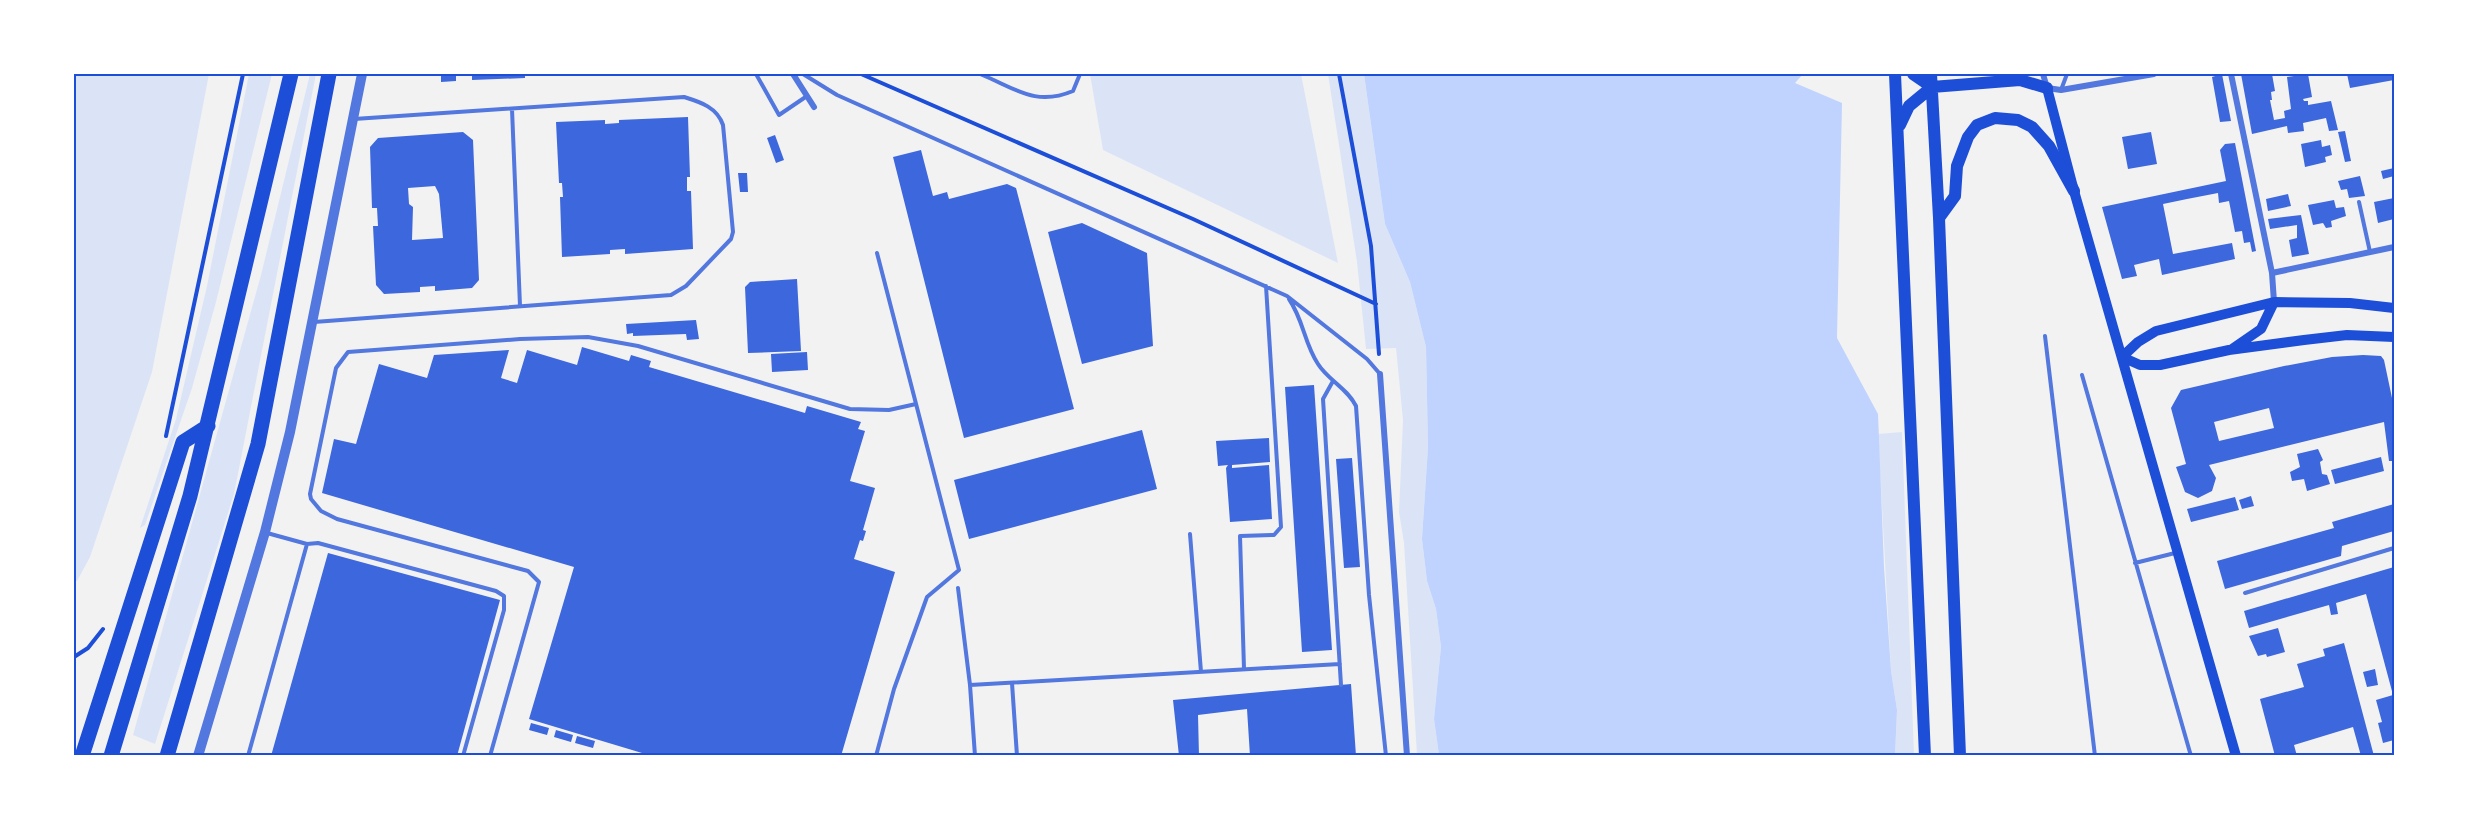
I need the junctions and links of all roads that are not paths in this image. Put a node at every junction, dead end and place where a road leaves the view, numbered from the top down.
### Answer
1 (291, 74) edge
2 (329, 74) edge
3 (362, 74) edge
4 (756, 74) edge
5 (793, 74) edge
6 (804, 74) edge
7 (980, 74) edge
8 (1080, 74) edge
9 (1895, 74) edge
10 (1913, 74) edge
11 (1931, 74) edge
12 (2043, 74) edge
13 (2067, 74) edge
14 (2154, 74) edge
15 (2231, 74) edge
16 (1932, 87) junction
17 (2047, 88) junction
18 (2061, 90) junction
19 (807, 96) junction
20 (814, 107) dead end
21 (512, 109) junction
22 (353, 119) junction
23 (1899, 126) junction
24 (2074, 191) junction
25 (2359, 202) dead end
26 (1939, 218) junction
27 (2394, 247) edge
28 (2370, 252) junction
29 (877, 253) dead end
30 (2272, 273) junction
31 (1266, 286) junction
32 (1287, 296) junction
33 (2274, 302) junction
34 (520, 306) junction
35 (2394, 308) edge
36 (313, 322) junction
37 (2045, 336) dead end
38 (2394, 337) edge
39 (2229, 350) junction
40 (2122, 357) junction
41 (1380, 374) joint
42 (2082, 375) dead end
43 (1333, 381) junction
44 (916, 404) junction
45 (208, 426) junction
46 (265, 532) junction
47 (1190, 534) dead end
48 (307, 543) junction
49 (2394, 548) edge
50 (2179, 551) junction
51 (2134, 563) junction
52 (958, 588) dead end
53 (2245, 593) dead end
54 (1340, 664) junction
55 (1244, 669) junction
56 (1201, 672) junction
57 (1012, 683) junction
58 (1341, 684) dead end
59 (970, 685) junction
60 (82, 756) edge
61 (111, 756) edge
62 (167, 756) edge
63 (198, 756) edge
64 (248, 756) edge
65 (463, 756) edge
66 (490, 756) edge
67 (876, 756) edge
68 (975, 756) edge
69 (1017, 756) edge
70 (1386, 756) edge
71 (1407, 756) edge
72 (1925, 756) edge
73 (1960, 756) edge
74 (2095, 756) edge
75 (2191, 756) edge
76 (2236, 756) edge

1 - 45 highway
2 - 62 highway
3 - 22 street
4 - 19 lane
5 - 19 street
6 - 31 lane
7 - 8 lane
9 - 23 main road
10 - 16 main road
11 - 16 main road
12 - 17 street
13 - 18 lane
14 - 18 street
15 - 30 street
16 - 17 main road
16 - 23 main road
16 - 26 main road
17 - 18 street
17 - 24 main road
19 - 20 street
21 - 22 lane
21 - 34 lane
21 - 34 lane
22 - 36 street
23 - 72 main road
24 - 26 main road
24 - 40 main road
25 - 28 lane
26 - 73 main road
27 - 28 street
28 - 30 street
29 - 44 lane
30 - 33 street
31 - 32 lane
31 - 55 lane
32 - 41 lane
32 - 43 lane
33 - 35 main road
33 - 39 main road
33 - 40 main road
34 - 36 lane
36 - 46 street
37 - 74 lane
38 - 39 main road
39 - 40 main road
40 - 50 main road
41 - 71 street
42 - 51 lane
43 - 54 lane
43 - 70 lane
44 - 66 lane
44 - 67 lane
45 - 60 highway
45 - 61 highway
46 - 48 lane
46 - 63 street
47 - 56 lane
48 - 64 lane
48 - 65 lane
49 - 53 lane
50 - 51 lane
50 - 76 main road
51 - 75 lane
52 - 59 lane
54 - 55 lane
54 - 58 lane
55 - 56 lane
56 - 57 lane
57 - 59 lane
57 - 69 lane
59 - 68 lane

